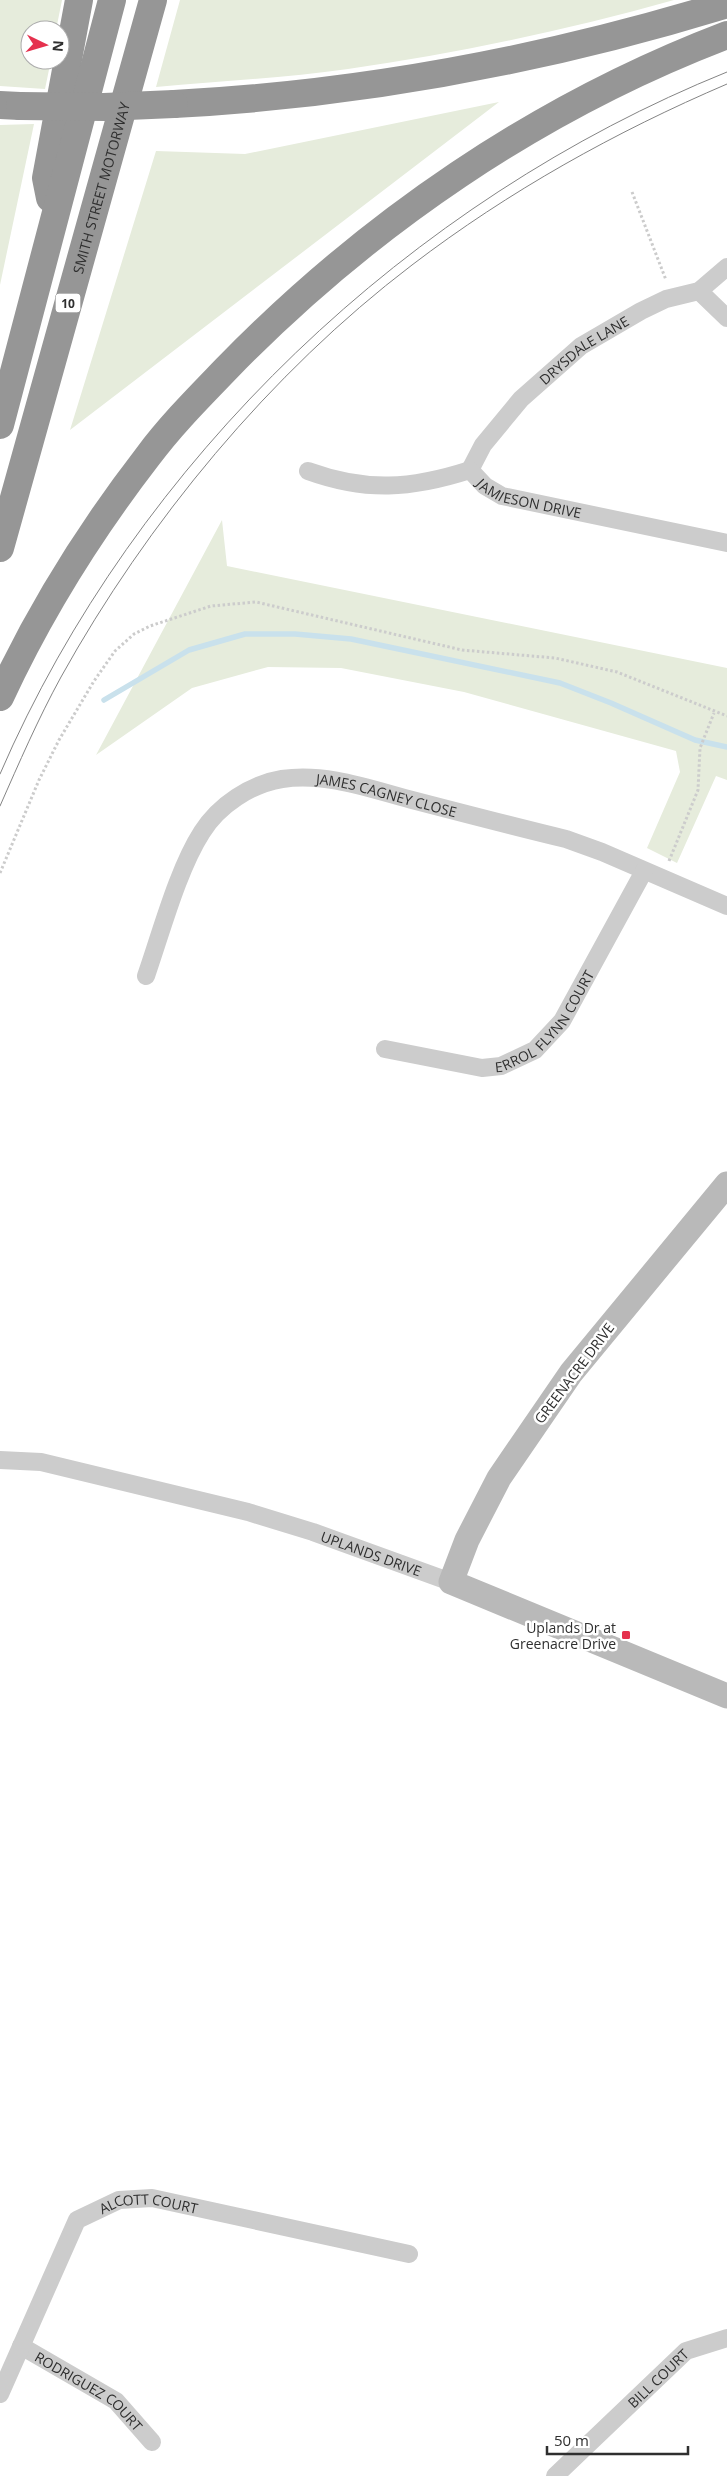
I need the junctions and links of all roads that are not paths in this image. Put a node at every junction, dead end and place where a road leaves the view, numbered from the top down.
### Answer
1 (79, 0) edge
2 (112, 0) edge
3 (153, 0) edge
4 (727, 4) edge
5 (727, 35) edge
6 (10, 105) edge
7 (54, 216) junction
8 (727, 266) edge
9 (699, 291) junction
10 (727, 318) edge
11 (0, 425) edge
12 (470, 470) junction
13 (308, 471) dead end
14 (727, 543) edge
15 (0, 548) edge
16 (0, 696) edge
17 (644, 871) junction
18 (727, 906) edge
19 (146, 976) dead end
20 (385, 1049) dead end
21 (727, 1184) edge
22 (0, 1460) edge
23 (451, 1582) junction
24 (727, 1696) edge
25 (409, 2254) dead end
26 (727, 2338) edge
27 (21, 2346) junction
28 (0, 2394) edge
29 (152, 2442) dead end
30 (555, 2476) edge

1 - 7 highway
2 - 7 highway, 10
3 - 15 highway, SMITH STREET MOTORWAY / 10
4 - 6 highway, bridge
5 - 16 highway
7 - 11 highway, 10
8 - 9 street, DRYSDALE LANE
9 - 10 street
9 - 12 street, DRYSDALE LANE
12 - 13 street, JAMIESON DRIVE
12 - 14 street, JAMIESON DRIVE
17 - 18 street, JAMES CAGNEY CLOSE
17 - 19 street, JAMES CAGNEY CLOSE
17 - 20 street, ERROL FLYNN COURT
21 - 23 street, GREENACRE DRIVE
22 - 23 street, UPLANDS DRIVE
23 - 24 street, UPLANDS DRIVE
25 - 27 street, ALCOTT COURT
26 - 30 street, BILL COURT
27 - 28 street, ALCOTT COURT
27 - 29 street, RODRIGUEZ COURT

